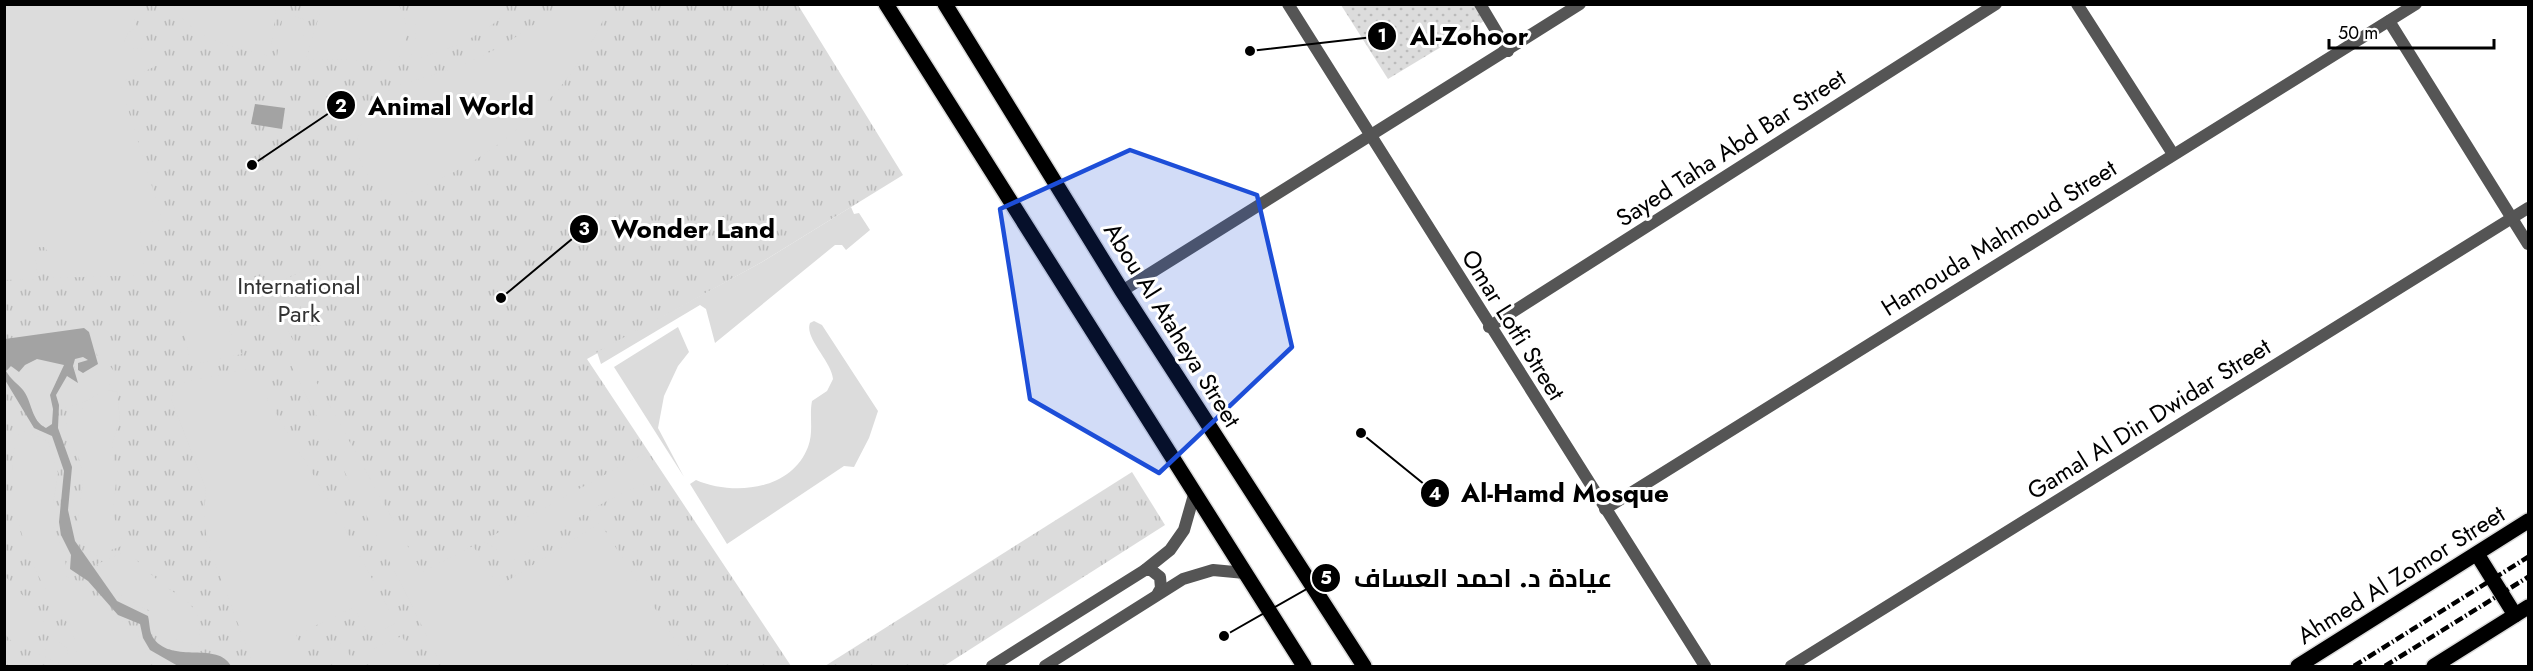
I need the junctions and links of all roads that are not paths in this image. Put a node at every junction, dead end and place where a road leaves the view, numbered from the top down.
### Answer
1 (886, 4) edge
2 (945, 4) edge
3 (1288, 4) edge
4 (1480, 4) edge
5 (1580, 4) edge
6 (1996, 4) edge
7 (2077, 4) edge
8 (2416, 4) edge
9 (2389, 21) junction
10 (1508, 51) junction
11 (1371, 136) junction
12 (2173, 154) junction
13 (2529, 208) edge
14 (2512, 218) junction
15 (2529, 244) edge
16 (1122, 291) junction
17 (1490, 327) junction
18 (1194, 495) junction
19 (1605, 509) junction
20 (2529, 521) edge
21 (2477, 554) junction
22 (1145, 570) junction
23 (1245, 573) junction
24 (1158, 593) junction
25 (2529, 607) edge
26 (2515, 615) junction
27 (992, 666) edge
28 (1046, 666) edge
29 (1304, 666) edge
30 (1364, 666) edge
31 (1705, 666) edge
32 (1791, 666) edge
33 (2298, 666) edge
34 (2434, 666) edge

1 - 18 main road
2 - 16 main road, Abou Al Ataheya Street
3 - 11 street, Omar Lotfi Street
4 - 10 street
5 - 10 street
6 - 17 street, Sayed Taha Abd Bar Street
7 - 12 street
8 - 9 street, Hamouda Mahmoud Street
9 - 12 street, Hamouda Mahmoud Street
9 - 14 street
10 - 11 street
11 - 16 street
11 - 17 street, Omar Lotfi Street
12 - 19 street, Hamouda Mahmoud Street
13 - 14 street, Gamal Al Din Dwidar Street
14 - 15 street
14 - 32 street, Gamal Al Din Dwidar Street
16 - 30 main road, Abou Al Ataheya Street
17 - 19 street, Omar Lotfi Street
18 - 22 street
18 - 23 main road
19 - 31 street, Omar Lotfi Street
20 - 21 main road, Ahmed Al Zomor Street
21 - 26 main road
21 - 33 main road, Ahmed Al Zomor Street
22 - 24 street
22 - 27 street
23 - 24 street
23 - 29 main road
24 - 28 street
25 - 26 main road
26 - 34 main road

